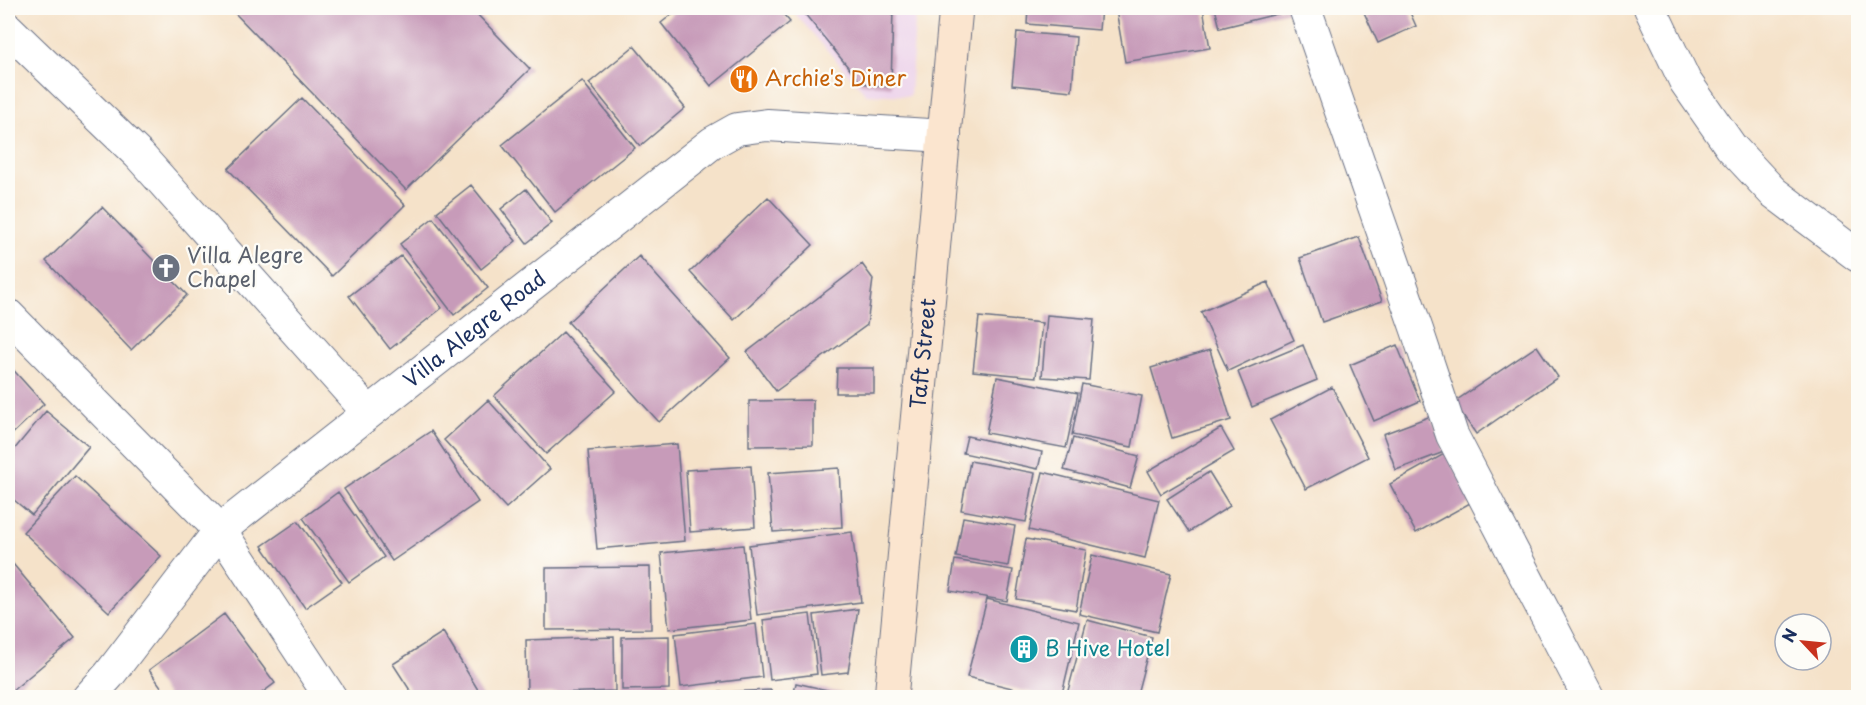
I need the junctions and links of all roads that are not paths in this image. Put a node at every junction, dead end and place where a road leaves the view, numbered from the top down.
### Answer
1 (956, 8) edge
2 (1305, 8) edge
3 (1650, 8) edge
4 (8, 29) edge
5 (945, 136) junction
6 (1858, 256) edge
7 (8, 315) edge
8 (368, 412) junction
9 (220, 530) junction
10 (88, 698) edge
11 (331, 698) edge
12 (891, 698) edge
13 (1589, 698) edge

1 - 5 main road, Taft Street
2 - 13 street
3 - 6 street
4 - 8 street
5 - 8 street, Villa Alegre Road
5 - 12 main road, Taft Street
7 - 9 street
8 - 9 street, Villa Alegre Road
9 - 10 street, Villa Alegre Road
9 - 11 street

